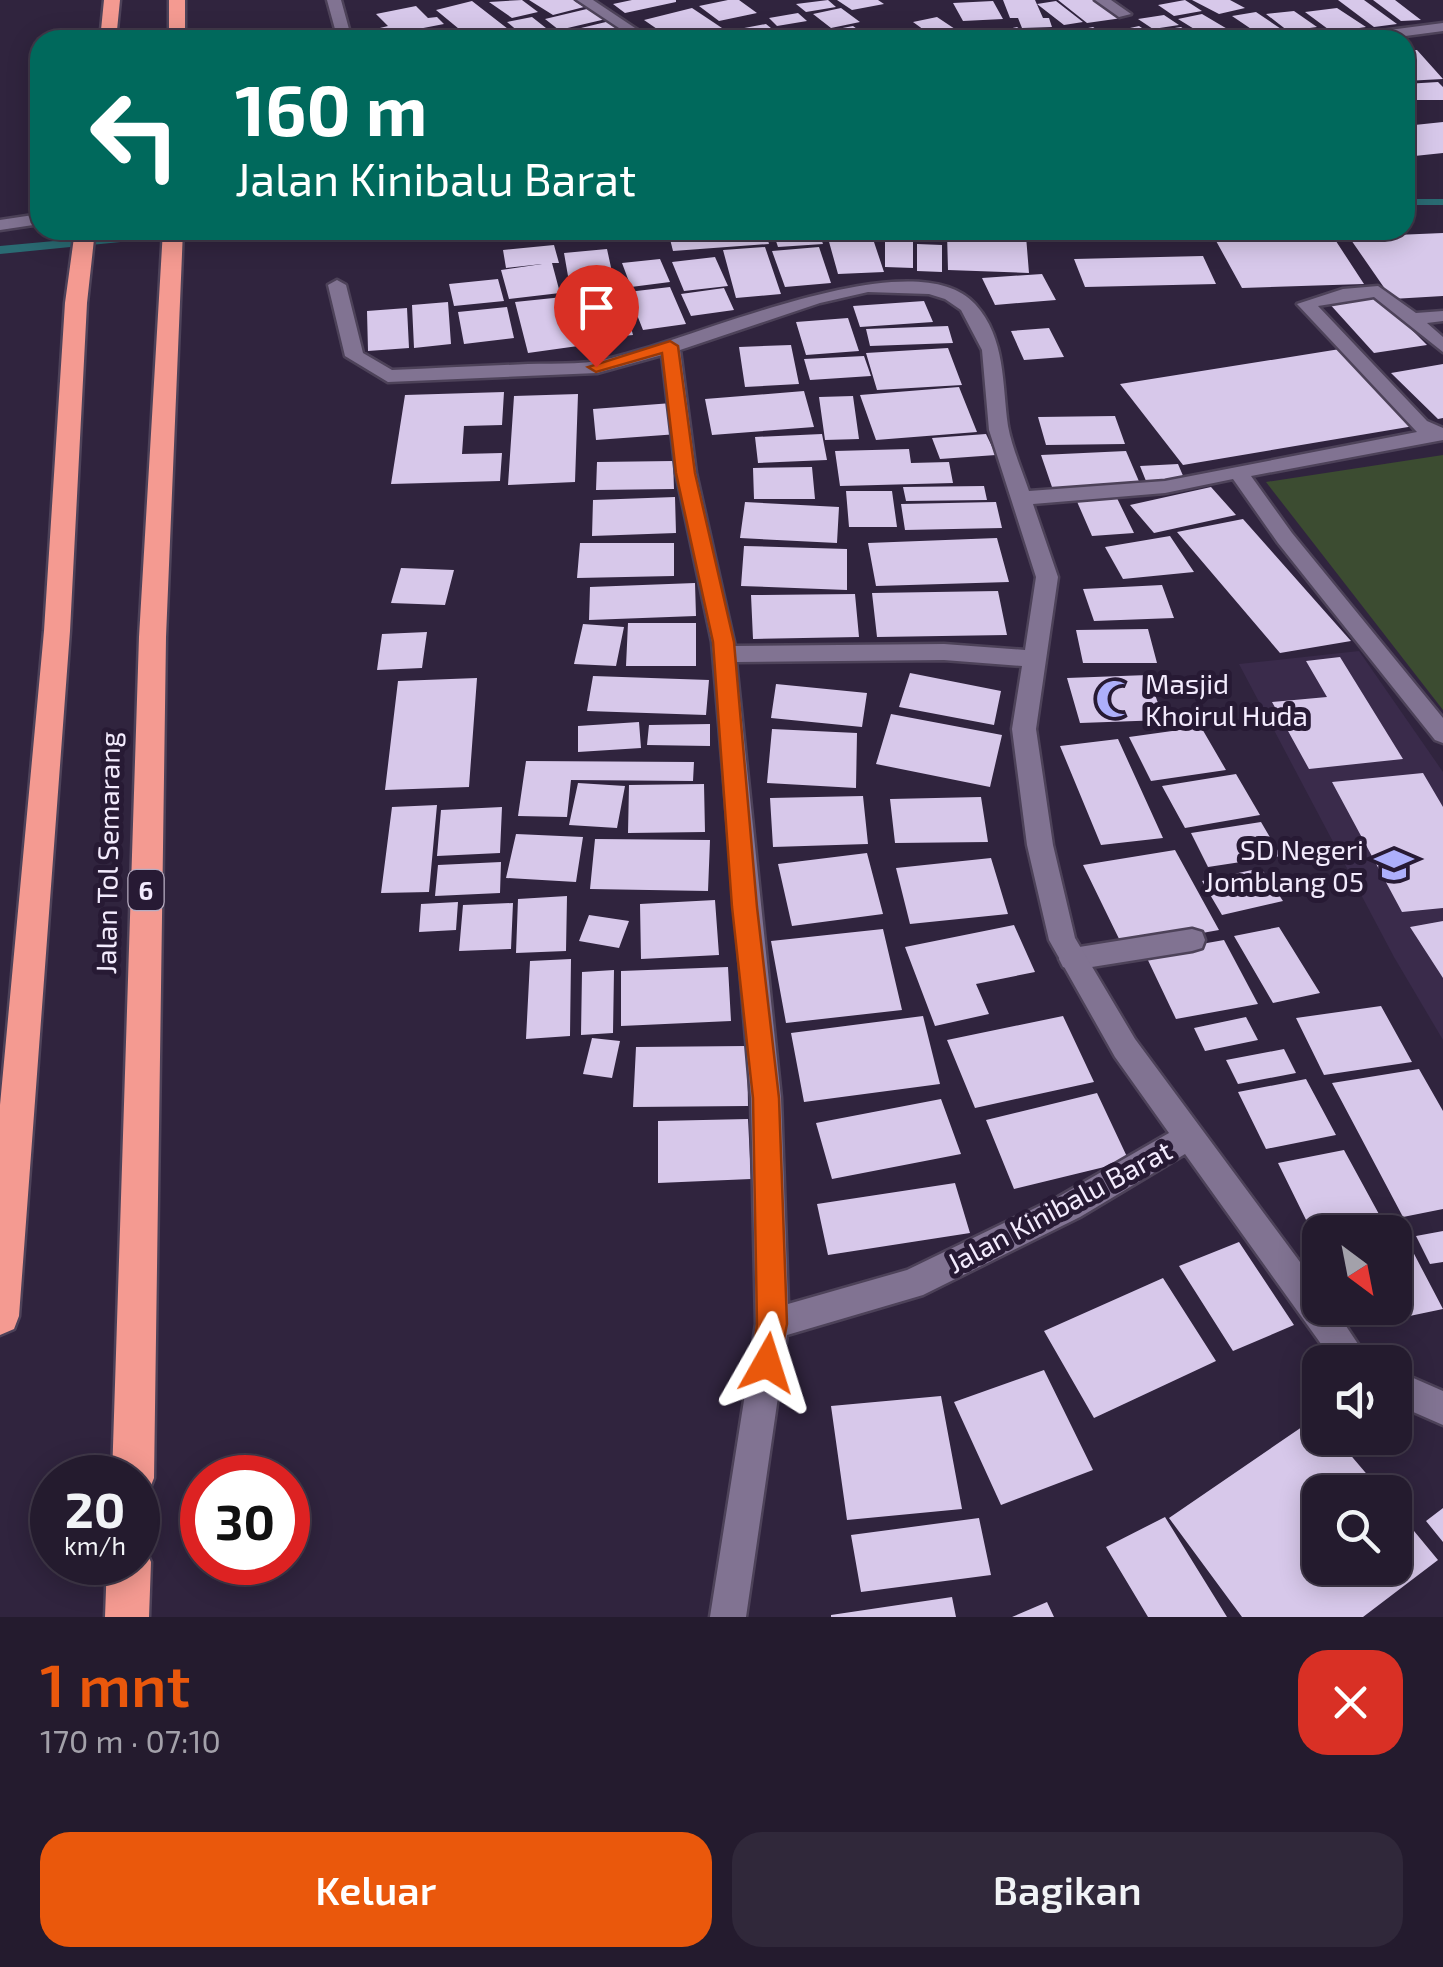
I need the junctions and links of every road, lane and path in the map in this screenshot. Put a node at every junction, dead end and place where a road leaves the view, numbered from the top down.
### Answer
1 (112, 0) edge
2 (177, 0) edge
3 (334, 0) edge
4 (584, 0) edge
5 (1102, 0) edge
6 (1124, 14) dead end
7 (1443, 28) edge
8 (109, 30) edge
9 (177, 30) edge
10 (342, 30) edge
11 (630, 30) edge
12 (1415, 31) edge
13 (30, 221) edge
14 (0, 225) edge
15 (84, 240) edge
16 (172, 240) edge
17 (338, 286) dead end
18 (1443, 316) edge
19 (1412, 319) junction
20 (670, 346) junction
21 (1443, 347) edge
22 (1439, 435) edge
23 (1238, 472) junction
24 (1024, 498) junction
25 (724, 654) junction
26 (1035, 659) junction
27 (1443, 734) edge
28 (1192, 940) dead end
29 (1073, 959) junction
30 (1190, 1136) junction
31 (0, 1316) edge
32 (772, 1324) junction
33 (1342, 1345) edge
34 (1412, 1395) edge
35 (1443, 1408) edge
36 (134, 1455) edge
37 (128, 1585) edge
38 (127, 1617) edge
39 (728, 1617) edge

1 - 8 highway
2 - 9 highway
3 - 10 street
4 - 11 street
5 - 6 street
7 - 12 street
13 - 14 street
15 - 31 highway
16 - 36 highway, Jalan Tol Semarang / 6
17 - 20 street, Jalan Kinibalu Barat
18 - 19 street
19 - 21 street
19 - 22 street
20 - 24 street, Jalan Kinibalu Barat
20 - 25 street
22 - 23 street
23 - 24 street
23 - 27 street
24 - 26 street, Jalan Kinibalu Barat
25 - 26 street
25 - 32 street
26 - 29 street, Jalan Kinibalu Barat
28 - 29 street
29 - 30 street, Jalan Kinibalu Barat
30 - 32 street, Jalan Kinibalu Barat
30 - 33 street
32 - 39 street
34 - 35 street
37 - 38 highway

